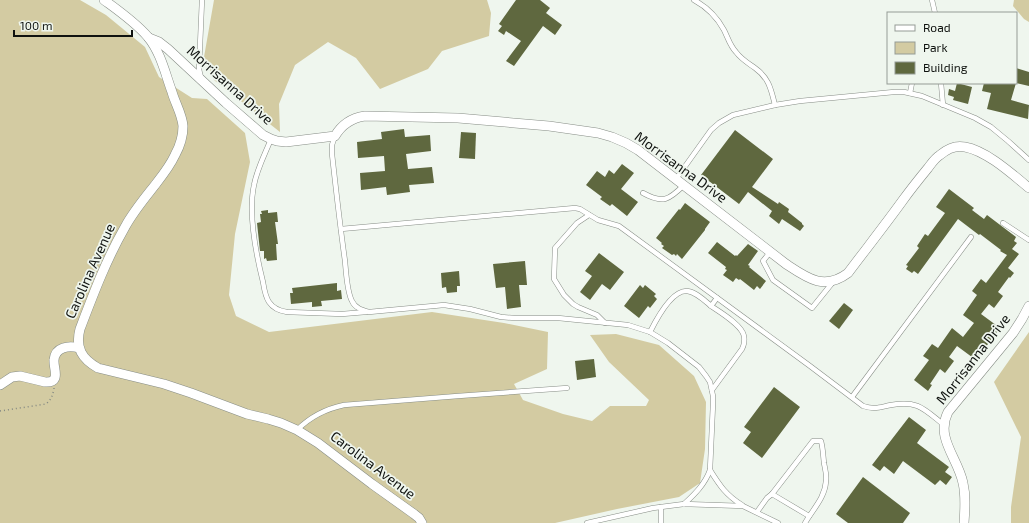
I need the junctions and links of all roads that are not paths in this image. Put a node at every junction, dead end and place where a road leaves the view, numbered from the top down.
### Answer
1 (104, 0) edge
2 (202, 0) edge
3 (694, 0) edge
4 (932, 0) edge
5 (935, 12) edge
6 (149, 38) junction
7 (201, 80) junction
8 (912, 84) edge
9 (941, 84) edge
10 (910, 93) junction
11 (775, 105) junction
12 (944, 105) junction
13 (335, 136) junction
14 (271, 139) junction
15 (1029, 160) edge
16 (676, 179) junction
17 (684, 185) junction
18 (1029, 188) edge
19 (643, 193) dead end
20 (589, 215) junction
21 (1003, 223) dead end
22 (341, 229) junction
23 (970, 237) dead end
24 (1029, 240) edge
25 (771, 251) junction
26 (834, 281) junction
27 (717, 298) junction
28 (711, 306) junction
29 (1029, 306) edge
30 (369, 312) junction
31 (605, 323) junction
32 (650, 332) junction
33 (79, 348) junction
34 (0, 385) edge
35 (568, 388) dead end
36 (712, 390) junction
37 (852, 397) junction
38 (944, 424) junction
39 (297, 430) junction
40 (710, 470) junction
41 (772, 494) junction
42 (684, 504) junction
43 (743, 506) junction
44 (661, 507) junction
45 (757, 512) junction
46 (615, 516) junction
47 (809, 516) junction
48 (594, 522) edge
49 (422, 523) edge
50 (587, 523) edge
51 (616, 523) edge
52 (660, 523) edge
53 (778, 523) edge
54 (805, 523) edge
55 (964, 523) edge

1 - 6 street, Carolina Avenue
2 - 7 lane
3 - 11 lane
4 - 5 lane
6 - 7 street, Morrisanna Drive
6 - 33 street, Carolina Avenue
7 - 14 street, Morrisanna Drive
8 - 10 lane
9 - 12 lane
10 - 11 lane
10 - 12 lane
11 - 16 lane
12 - 15 lane
13 - 14 street, Morrisanna Drive
13 - 16 street, Morrisanna Drive
13 - 22 lane
14 - 30 lane
16 - 17 street, Morrisanna Drive
17 - 19 lane
17 - 25 street, Morrisanna Drive
18 - 26 street
20 - 22 lane
20 - 27 lane
20 - 31 lane
21 - 24 lane
22 - 30 lane
23 - 37 lane
25 - 26 street, Morrisanna Drive
25 - 26 lane
27 - 28 lane
27 - 37 lane
28 - 32 lane
28 - 36 lane
29 - 38 street, Morrisanna Drive
30 - 31 lane
31 - 32 lane
32 - 36 lane
33 - 34 street
33 - 39 street, Carolina Avenue
35 - 39 lane
36 - 40 lane
37 - 38 lane
38 - 55 street, Morrisanna Drive
39 - 49 street, Carolina Avenue
40 - 42 lane
40 - 43 lane
41 - 45 lane
41 - 47 lane
41 - 47 lane
42 - 43 lane
42 - 44 lane
43 - 45 lane
44 - 46 lane
44 - 52 lane
45 - 53 lane
46 - 48 lane
46 - 51 lane
47 - 54 lane
48 - 50 lane

